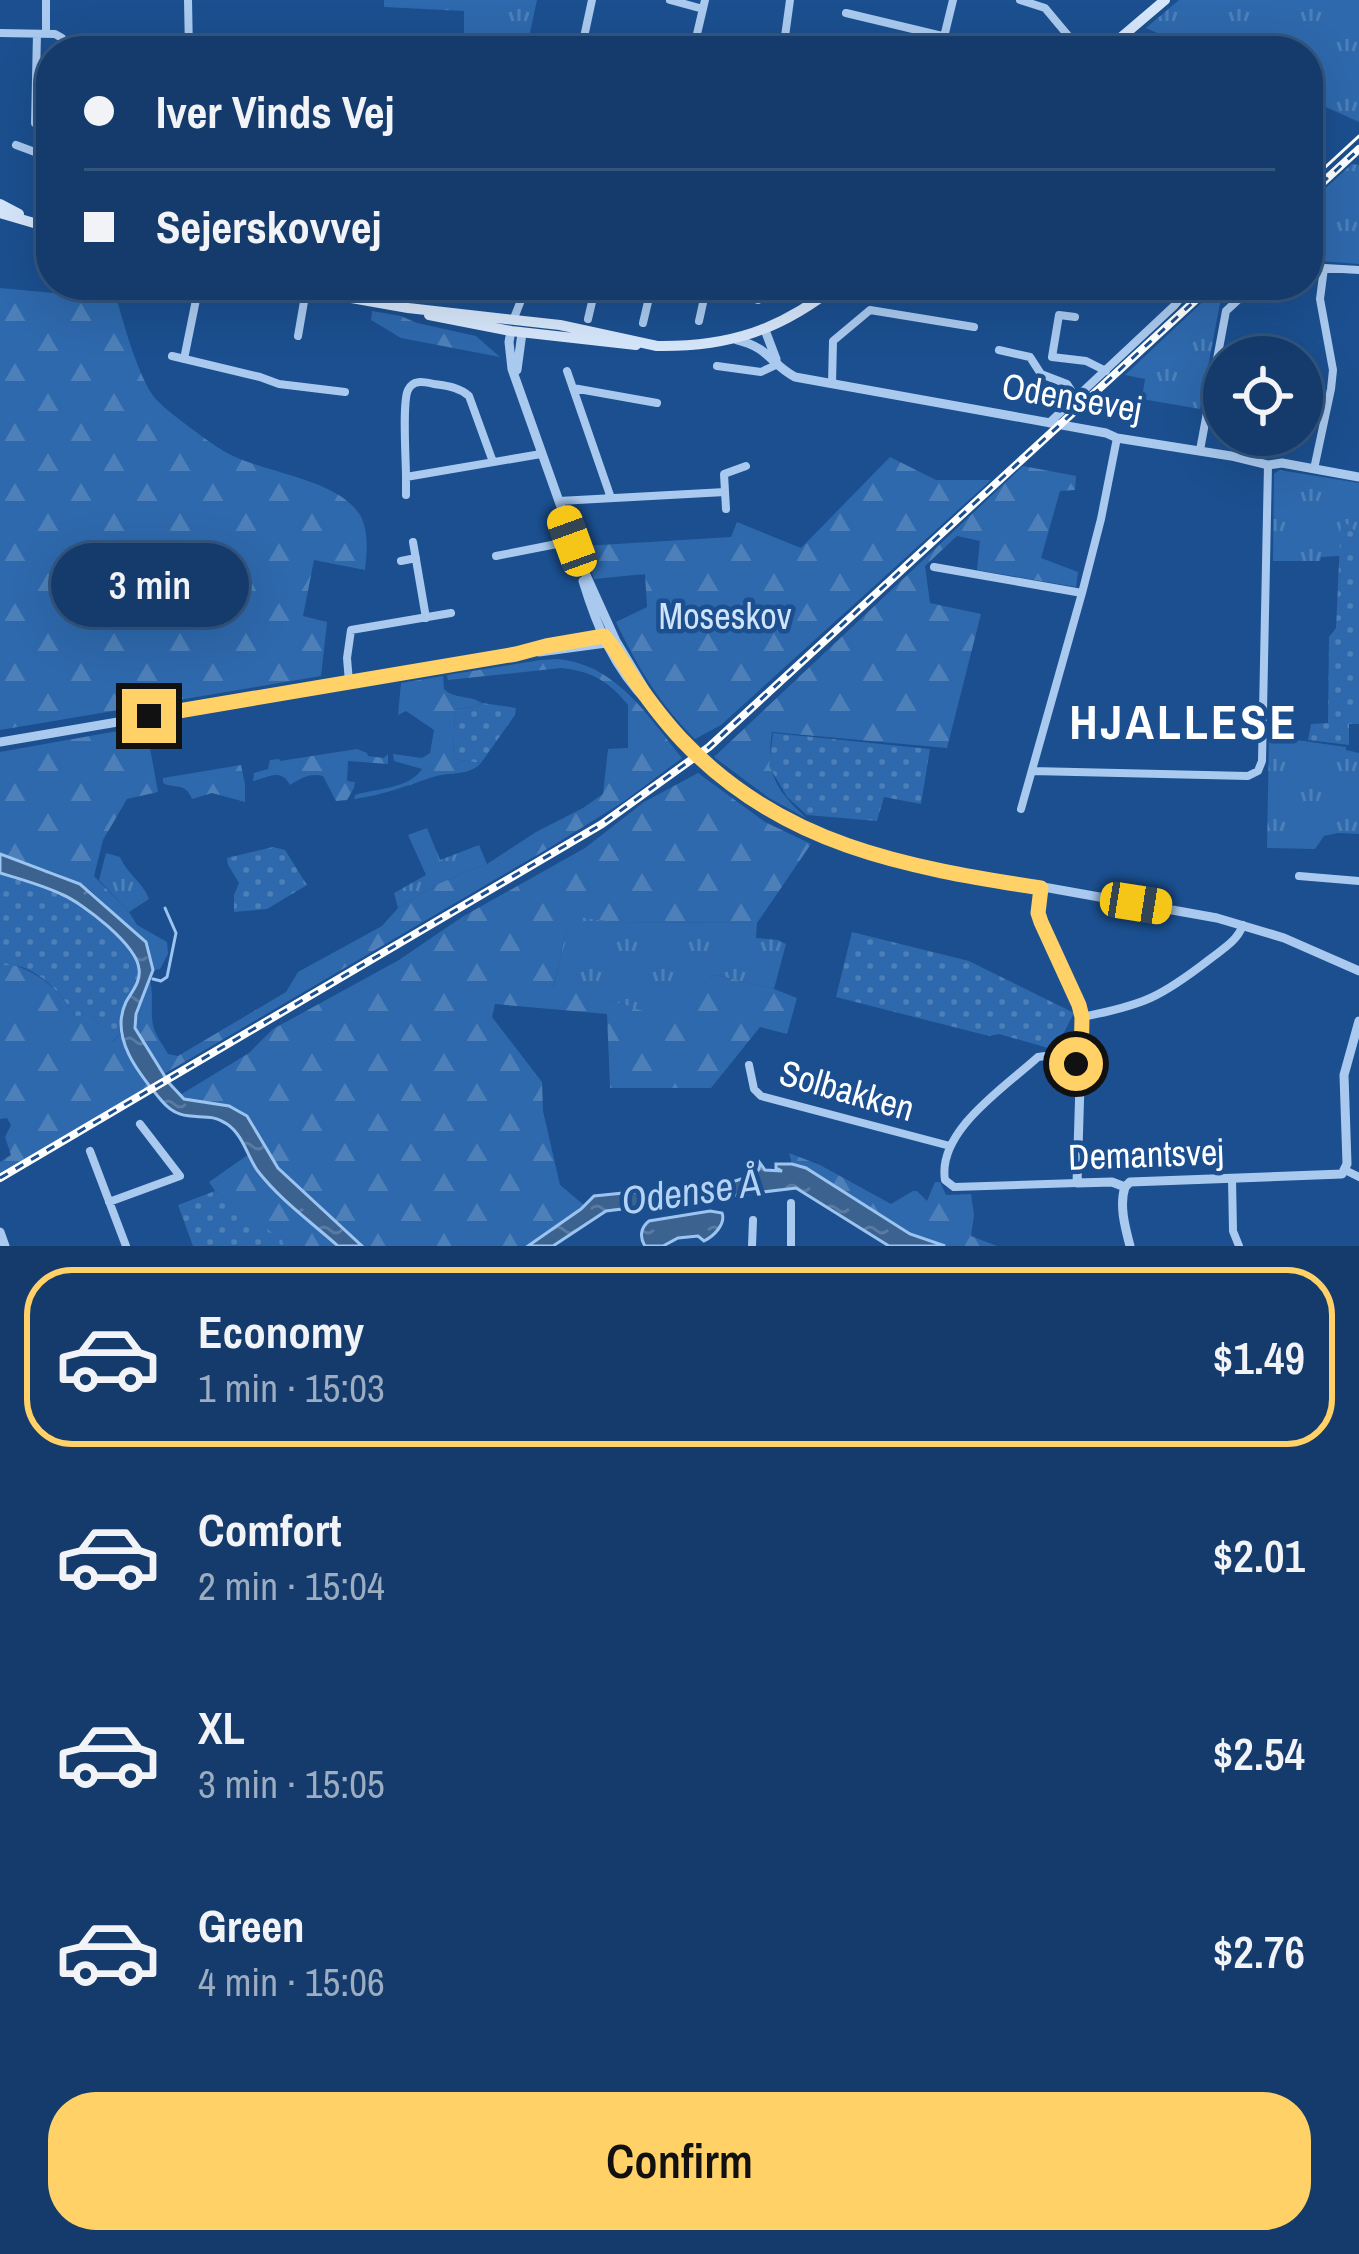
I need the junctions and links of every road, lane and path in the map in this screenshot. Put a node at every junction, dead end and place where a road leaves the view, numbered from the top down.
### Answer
1 (46, 0) edge
2 (188, 0) edge
3 (592, 0) edge
4 (670, 0) edge
5 (790, 0) edge
6 (953, 0) edge
7 (1020, 0) edge
8 (1165, 0) edge
9 (704, 4) edge
10 (1045, 4) edge
11 (846, 13) dead end
12 (0, 33) edge
13 (41, 34) junction
14 (52, 36) edge
15 (189, 36) edge
16 (584, 36) edge
17 (697, 36) edge
18 (785, 36) edge
19 (940, 36) edge
20 (944, 36) edge
21 (1070, 36) edge
22 (1123, 36) edge
23 (36, 108) edge
24 (35, 123) dead end
25 (16, 145) dead end
26 (36, 152) edge
27 (0, 209) edge
28 (36, 223) edge
29 (1324, 268) joint
30 (1359, 270) edge
31 (1323, 276) edge
32 (196, 300) edge
33 (305, 300) edge
34 (363, 300) edge
35 (524, 300) edge
36 (592, 300) edge
37 (648, 300) edge
38 (704, 300) edge
39 (817, 300) edge
40 (1177, 300) edge
41 (1238, 300) edge
42 (1320, 300) edge
43 (408, 308) junction
44 (1076, 317) dead end
45 (588, 319) dead end
46 (699, 321) dead end
47 (643, 323) dead end
48 (518, 325) junction
49 (966, 329) dead end
50 (765, 330) junction
51 (298, 336) dead end
52 (737, 340) junction
53 (657, 346) junction
54 (999, 350) dead end
55 (172, 356) dead end
56 (184, 358) junction
57 (778, 364) junction
58 (717, 367) dead end
59 (567, 371) dead end
60 (1106, 371) junction
61 (832, 384) junction
62 (573, 388) junction
63 (345, 392) dead end
64 (1076, 398) junction
65 (657, 403) dead end
66 (1049, 423) junction
67 (1117, 438) junction
68 (1200, 450) junction
69 (541, 454) junction
70 (493, 462) junction
71 (1268, 465) junction
72 (746, 466) dead end
73 (1314, 469) junction
74 (406, 477) junction
75 (1359, 477) edge
76 (725, 492) junction
77 (406, 495) dead end
78 (611, 498) junction
79 (557, 501) junction
80 (726, 509) dead end
81 (572, 541) junction
82 (413, 542) dead end
83 (496, 556) dead end
84 (416, 558) junction
85 (401, 561) dead end
86 (934, 567) dead end
87 (1082, 593) junction
88 (451, 614) dead end
89 (426, 618) junction
90 (607, 638) junction
91 (350, 682) junction
92 (0, 742) edge
93 (1032, 771) junction
94 (1021, 809) dead end
95 (1299, 876) dead end
96 (1359, 881) edge
97 (1041, 888) junction
98 (1244, 925) junction
99 (1359, 971) edge
100 (1082, 1017) junction
101 (1359, 1021) edge
102 (749, 1065) dead end
103 (1081, 1065) junction
104 (140, 1124) dead end
105 (950, 1147) junction
106 (90, 1151) dead end
107 (1346, 1170) junction
108 (1359, 1177) edge
109 (1232, 1179) junction
110 (1077, 1184) junction
111 (1125, 1186) junction
112 (110, 1202) junction
113 (791, 1203) dead end
114 (753, 1220) dead end
115 (0, 1232) edge
116 (5, 1246) edge
117 (126, 1246) edge
118 (752, 1246) edge
119 (791, 1246) edge
120 (1130, 1246) edge
121 (1239, 1246) edge

1 - 13 street
2 - 15 street
3 - 16 street
4 - 9 street
5 - 18 street
6 - 20 street
7 - 10 street
8 - 22 main road
9 - 17 street
10 - 21 street
11 - 19 street
12 - 13 street
13 - 14 street
23 - 24 street
25 - 26 street
27 - 28 main road
29 - 30 street
29 - 31 street
32 - 56 street
33 - 51 street
34 - 43 main road
35 - 48 street
36 - 45 street
37 - 47 street
38 - 46 street
39 - 50 main road
40 - 60 street
41 - 68 street
42 - 73 street
43 - 48 main road
43 - 48 main road
44 - 60 street
48 - 53 main road
48 - 53 main road
48 - 69 street
49 - 61 street
50 - 52 main road
50 - 57 street
52 - 53 main road
52 - 57 street, Odensevej
54 - 64 street
55 - 56 street
56 - 63 street
57 - 58 street, Odensevej
57 - 61 street, Odensevej
59 - 62 street
60 - 64 street
61 - 66 street, Odensevej
62 - 65 street
62 - 78 street
64 - 66 street
66 - 67 street, Odensevej
67 - 68 street, Odensevej
67 - 87 street
68 - 71 street, Odensevej
69 - 70 street
69 - 79 street
70 - 74 street
70 - 74 street
71 - 73 street, Odensevej
71 - 93 street
72 - 76 street
73 - 75 street, Odensevej
74 - 77 street
76 - 78 street
76 - 80 street
78 - 79 street
79 - 81 street
81 - 83 street
81 - 90 street
82 - 84 street
84 - 85 street
84 - 89 street
86 - 87 street
87 - 93 street
88 - 89 street
89 - 91 street
90 - 91 street
90 - 97 street, bridge
91 - 92 street
93 - 94 street
95 - 96 street
97 - 98 street
97 - 100 street
98 - 99 street
98 - 100 street
100 - 103 street
101 - 107 street
102 - 105 street, Solbakken
103 - 105 street
103 - 110 street
104 - 112 street
105 - 110 street, Demantsvej
106 - 112 street
107 - 108 street
107 - 109 street, Demantsvej
109 - 111 street, Demantsvej
109 - 121 street
110 - 111 street, Demantsvej
111 - 120 street
112 - 117 street
113 - 119 street
114 - 118 street
115 - 116 street

